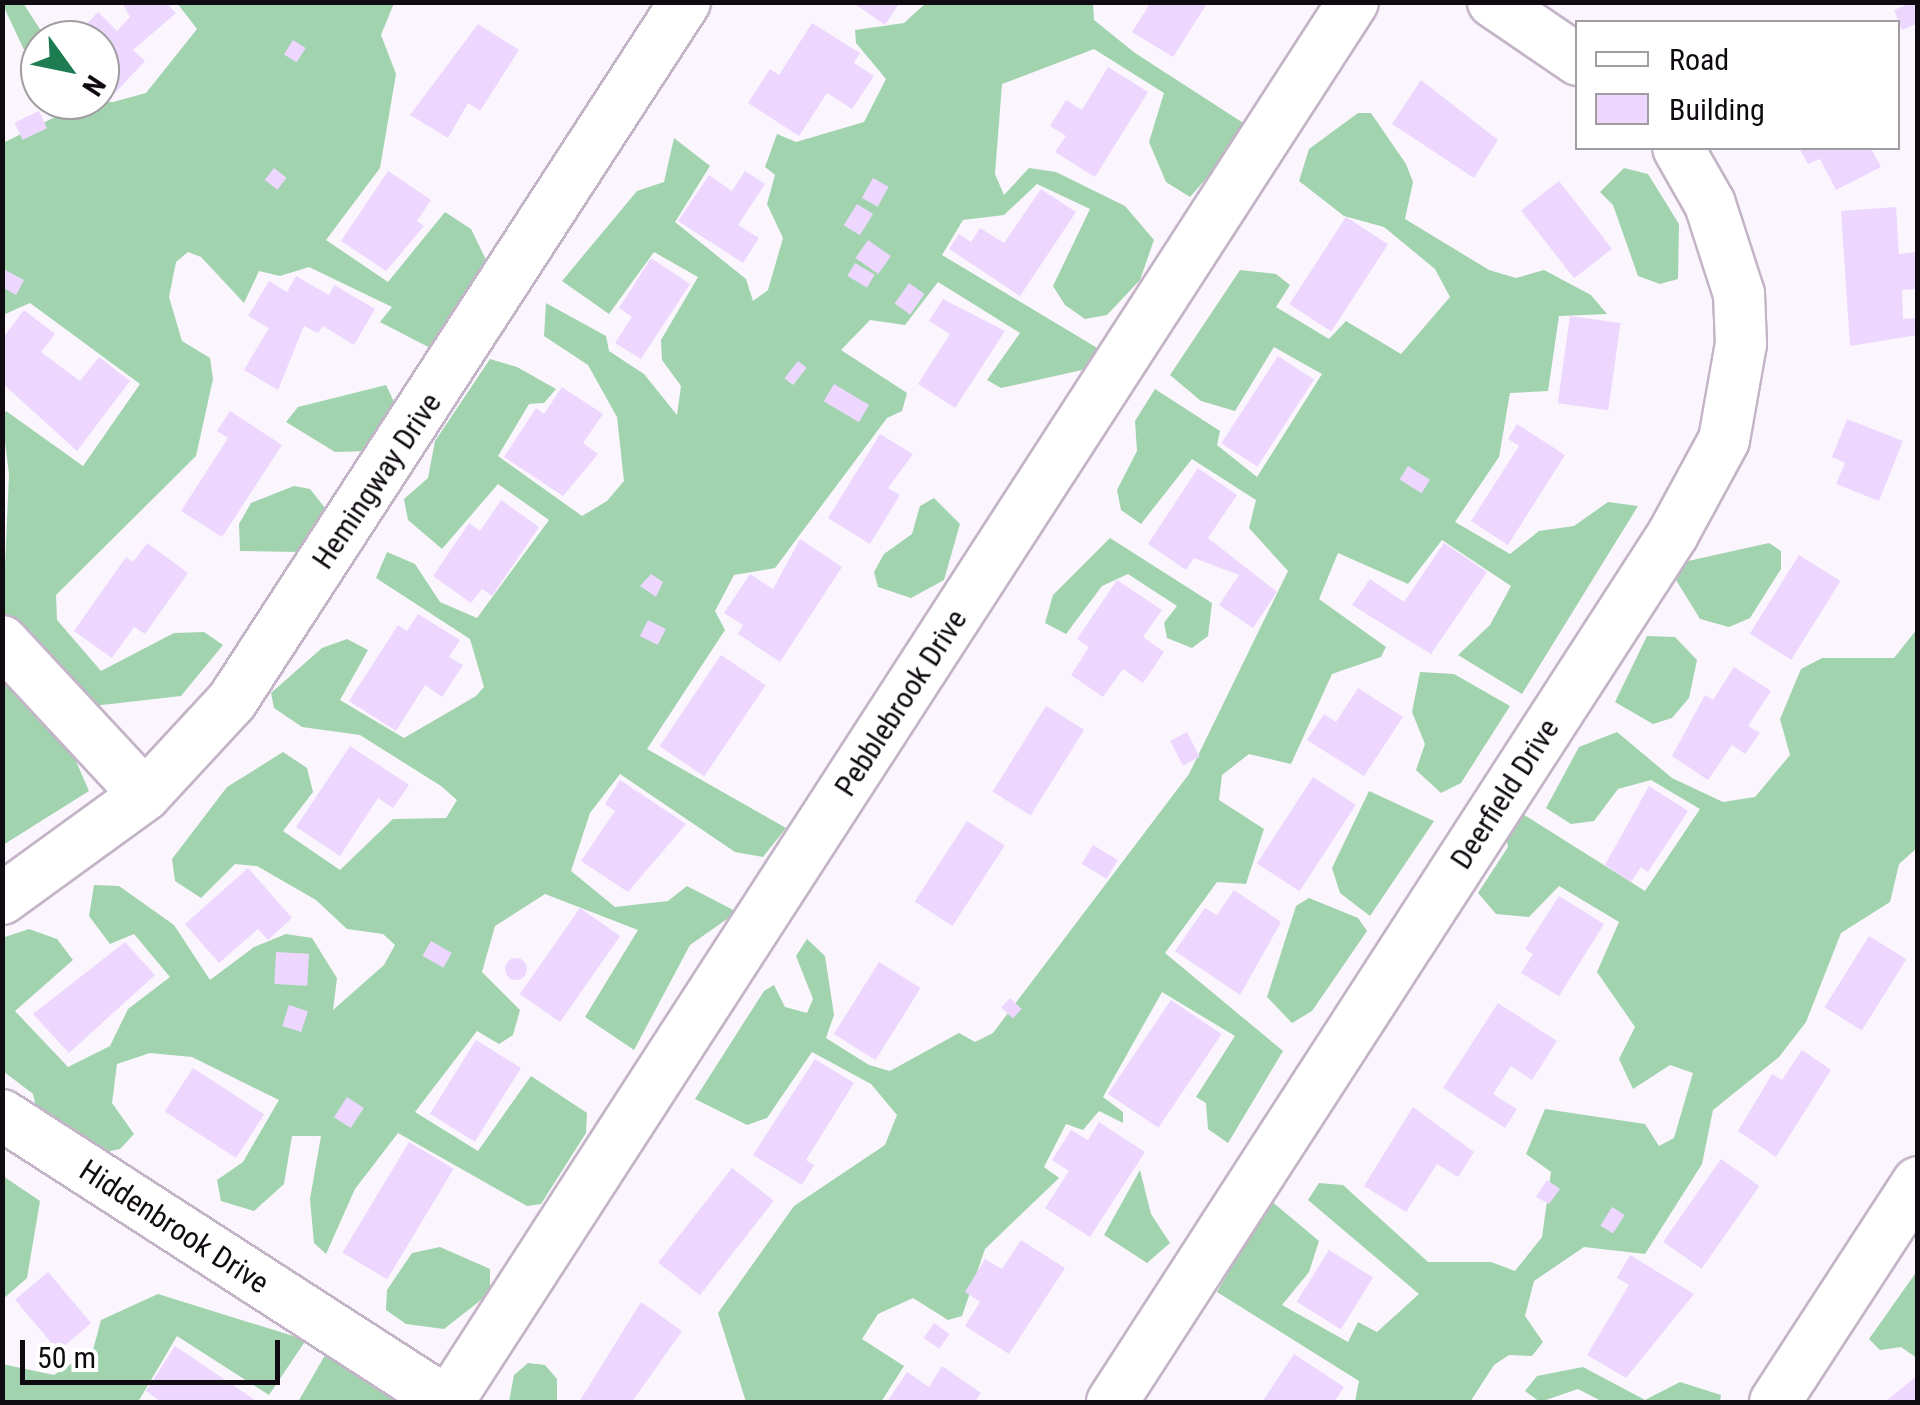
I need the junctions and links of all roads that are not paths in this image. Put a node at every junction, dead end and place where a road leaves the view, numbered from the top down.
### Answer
1 (686, 2) edge
2 (1353, 2) edge
3 (1493, 2) edge
4 (1575, 58) edge
5 (1679, 150) edge
6 (2, 641) edge
7 (145, 795) junction
8 (2, 899) edge
9 (2, 1115) edge
10 (1911, 1208) edge
11 (448, 1402) edge
12 (1112, 1402) edge
13 (1774, 1402) edge

1 - 7 street, Hemingway Drive
2 - 11 street, Pebblebrook Drive
3 - 4 street
5 - 12 street, Deerfield Drive
6 - 7 street
7 - 8 street, Hemingway Drive
9 - 11 street, Hiddenbrook Drive
10 - 13 street

